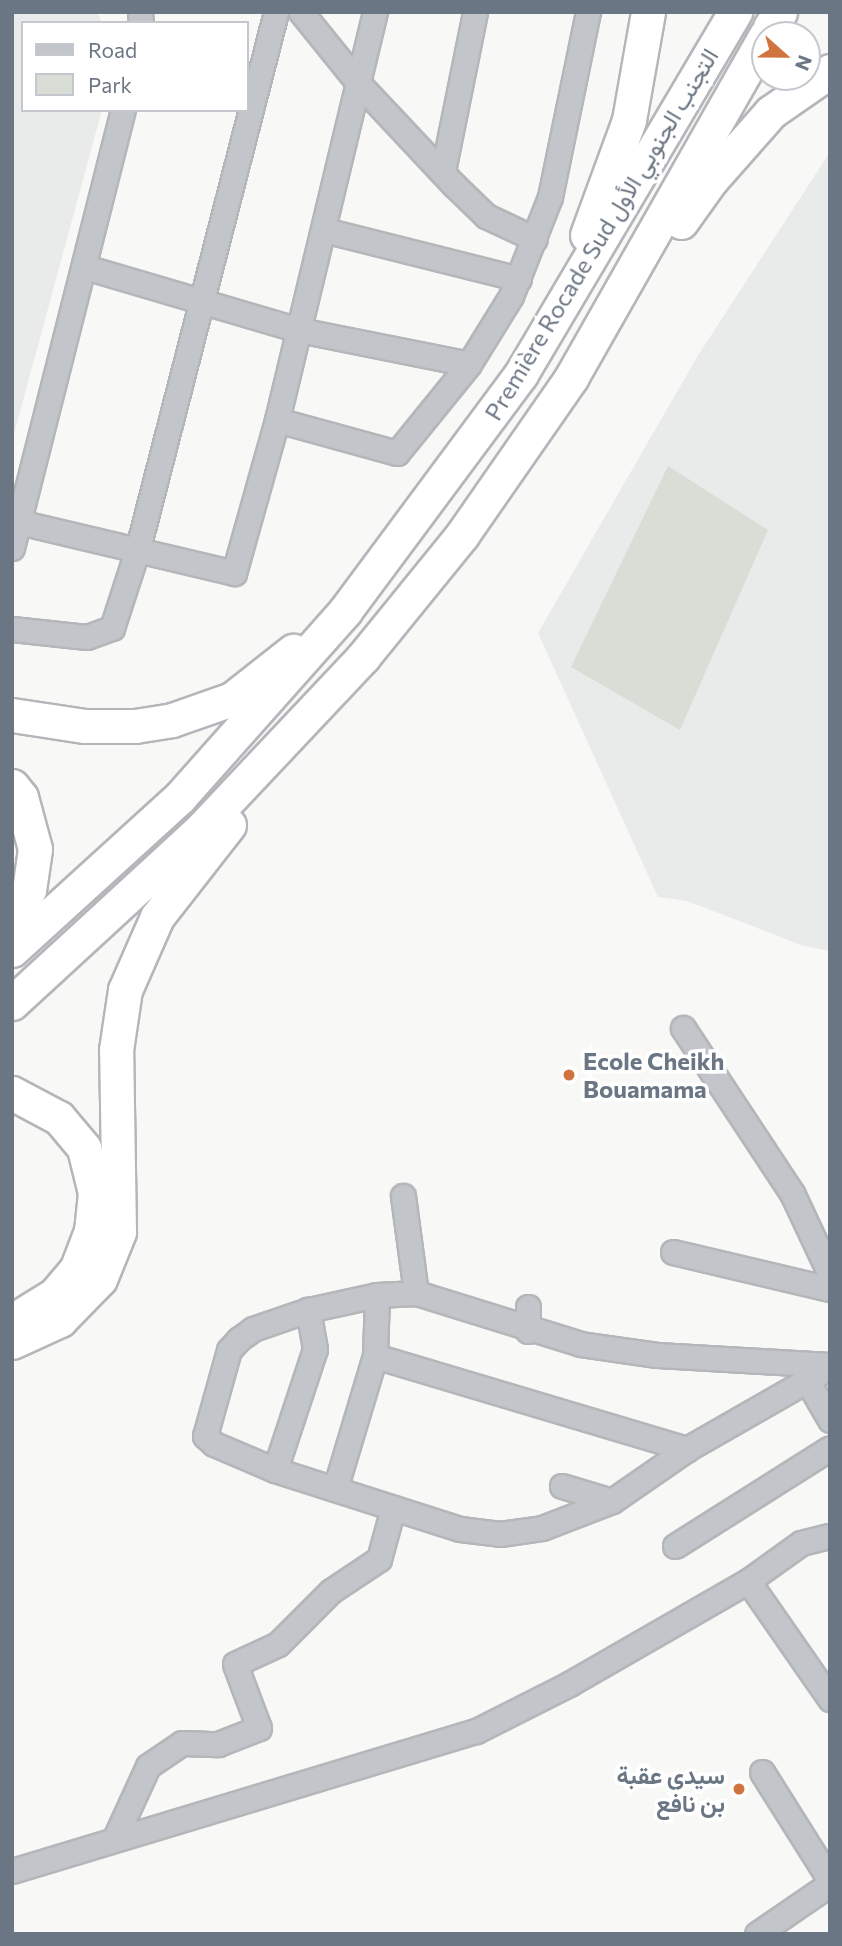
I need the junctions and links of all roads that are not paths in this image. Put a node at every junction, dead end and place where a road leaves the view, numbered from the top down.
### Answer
1 (276, 12) edge
2 (301, 12) edge
3 (375, 12) edge
4 (475, 12) edge
5 (588, 12) edge
6 (648, 12) edge
7 (735, 12) edge
8 (751, 61) edge
9 (830, 71) edge
10 (360, 85) junction
11 (123, 112) edge
12 (443, 171) junction
13 (324, 230) junction
14 (535, 239) junction
15 (85, 267) junction
16 (519, 279) junction
17 (200, 303) junction
18 (299, 330) junction
19 (469, 363) junction
20 (521, 374) junction
21 (571, 379) junction
22 (277, 420) junction
23 (19, 522) junction
24 (12, 548) edge
25 (138, 548) junction
26 (345, 611) junction
27 (12, 629) edge
28 (363, 657) junction
29 (12, 715) edge
30 (12, 786) edge
31 (12, 921) edge
32 (12, 950) edge
33 (12, 1003) edge
34 (683, 1028) dead end
35 (12, 1093) edge
36 (403, 1196) dead end
37 (673, 1252) dead end
38 (830, 1274) edge
39 (830, 1289) edge
40 (415, 1293) junction
41 (377, 1296) junction
42 (528, 1307) dead end
43 (308, 1310) junction
44 (12, 1321) edge
45 (528, 1331) junction
46 (12, 1342) edge
47 (375, 1356) junction
48 (830, 1366) edge
49 (808, 1382) junction
50 (830, 1420) edge
51 (830, 1448) edge
52 (687, 1449) junction
53 (275, 1470) junction
54 (562, 1486) dead end
55 (335, 1489) junction
56 (612, 1501) junction
57 (393, 1508) junction
58 (830, 1536) edge
59 (675, 1546) dead end
60 (748, 1581) junction
61 (830, 1699) edge
62 (762, 1772) dead end
63 (115, 1838) junction
64 (12, 1871) edge
65 (830, 1882) edge
66 (757, 1934) edge

1 - 17 street
2 - 10 street
3 - 10 street
4 - 12 street
5 - 14 street
6 - 20 highway
7 - 20 highway, Première Rocade Sud التجنب الجنوبي الأول
8 - 21 highway, Première Rocade Sud التجنب الجنوبي الأول
9 - 21 highway
10 - 12 street
10 - 13 street
11 - 15 street
12 - 14 street
13 - 16 street
13 - 18 street
14 - 16 street
15 - 17 street
15 - 23 street
16 - 19 street
17 - 18 street
17 - 25 street
18 - 19 street
18 - 22 street
19 - 22 street
20 - 26 highway, Première Rocade Sud التجنب الجنوبي الأول
21 - 28 highway, Première Rocade Sud التجنب الجنوبي الأول
22 - 25 street
23 - 24 street
23 - 25 street
25 - 27 street
26 - 29 highway
26 - 32 highway, Première Rocade Sud التجنب الجنوبي الأول
28 - 33 highway, Première Rocade Sud التجنب الجنوبي الأول
28 - 46 highway
30 - 31 highway
34 - 38 street
35 - 44 highway
36 - 40 street
37 - 39 street
40 - 41 street
40 - 45 street
41 - 43 street
41 - 47 street
42 - 45 street
43 - 53 street
43 - 53 street
45 - 48 street
47 - 52 street
47 - 55 street
48 - 49 street
49 - 50 street
49 - 52 street
51 - 59 street
52 - 56 street
53 - 55 street
54 - 56 street
55 - 57 street
56 - 57 street
57 - 63 street
58 - 60 street
60 - 61 street
60 - 63 street
62 - 65 street
63 - 64 street
65 - 66 street

